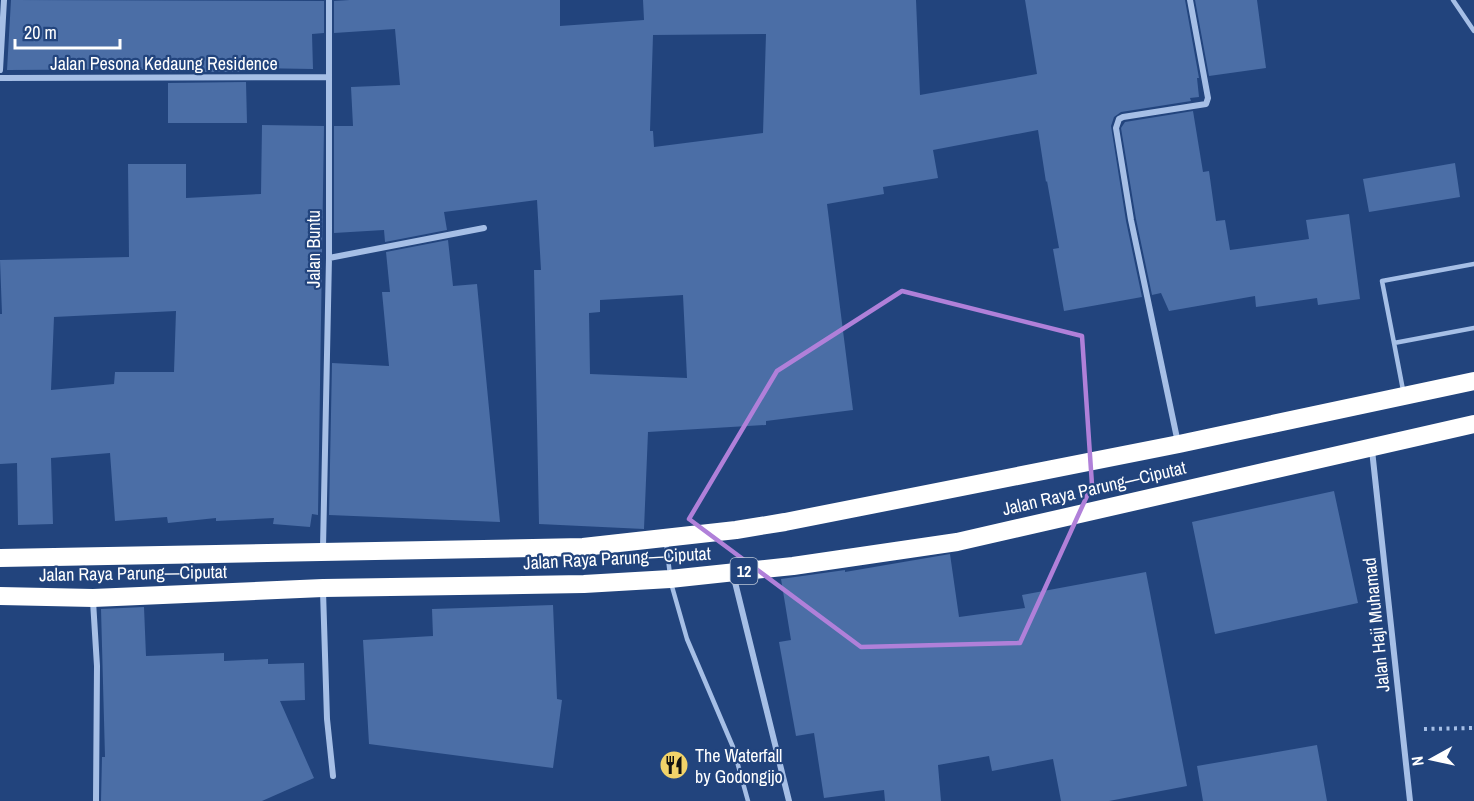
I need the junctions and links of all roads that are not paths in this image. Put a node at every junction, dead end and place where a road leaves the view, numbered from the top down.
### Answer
1 (4, 0) edge
2 (329, 0) edge
3 (1190, 0) edge
4 (1453, 0) edge
5 (1474, 32) edge
6 (0, 70) edge
7 (328, 77) junction
8 (0, 78) edge
9 (484, 228) dead end
10 (329, 258) junction
11 (1474, 264) edge
12 (1474, 328) edge
13 (1394, 343) junction
14 (1474, 381) edge
15 (1404, 395) junction
16 (1474, 424) edge
17 (1179, 444) junction
18 (1372, 446) junction
19 (665, 538) junction
20 (323, 550) junction
21 (0, 558) edge
22 (733, 572) junction
23 (670, 579) junction
24 (323, 588) junction
25 (0, 596) edge
26 (93, 598) junction
27 (333, 776) dead end
28 (96, 801) edge
29 (748, 801) edge
30 (789, 801) edge
31 (1410, 801) edge

1 - 6 street
2 - 7 street, Jalan Buntu
3 - 17 street
4 - 5 lane
7 - 8 street, Jalan Pesona Kedaung Residence
7 - 10 street, Jalan Buntu
9 - 10 street
10 - 20 street, Jalan Buntu
11 - 13 lane
12 - 13 lane
13 - 15 lane
14 - 15 highway, Jalan Raya Parung—Ciputat
15 - 17 highway, Jalan Raya Parung—Ciputat
16 - 18 highway, Jalan Raya Parung—Ciputat / 12
17 - 19 highway, Jalan Raya Parung—Ciputat
18 - 22 highway, Jalan Raya Parung—Ciputat / 12
18 - 31 street, Jalan Haji Muhamad
19 - 20 highway, Jalan Raya Parung—Ciputat
19 - 23 lane
20 - 21 highway, Jalan Raya Parung—Ciputat
22 - 23 highway, Jalan Raya Parung—Ciputat / 12
22 - 30 street
23 - 24 highway, Jalan Raya Parung—Ciputat / 12
23 - 29 lane
24 - 26 highway, Jalan Raya Parung—Ciputat / 12
24 - 27 street
25 - 26 highway, Jalan Raya Parung—Ciputat / 12
26 - 28 street

